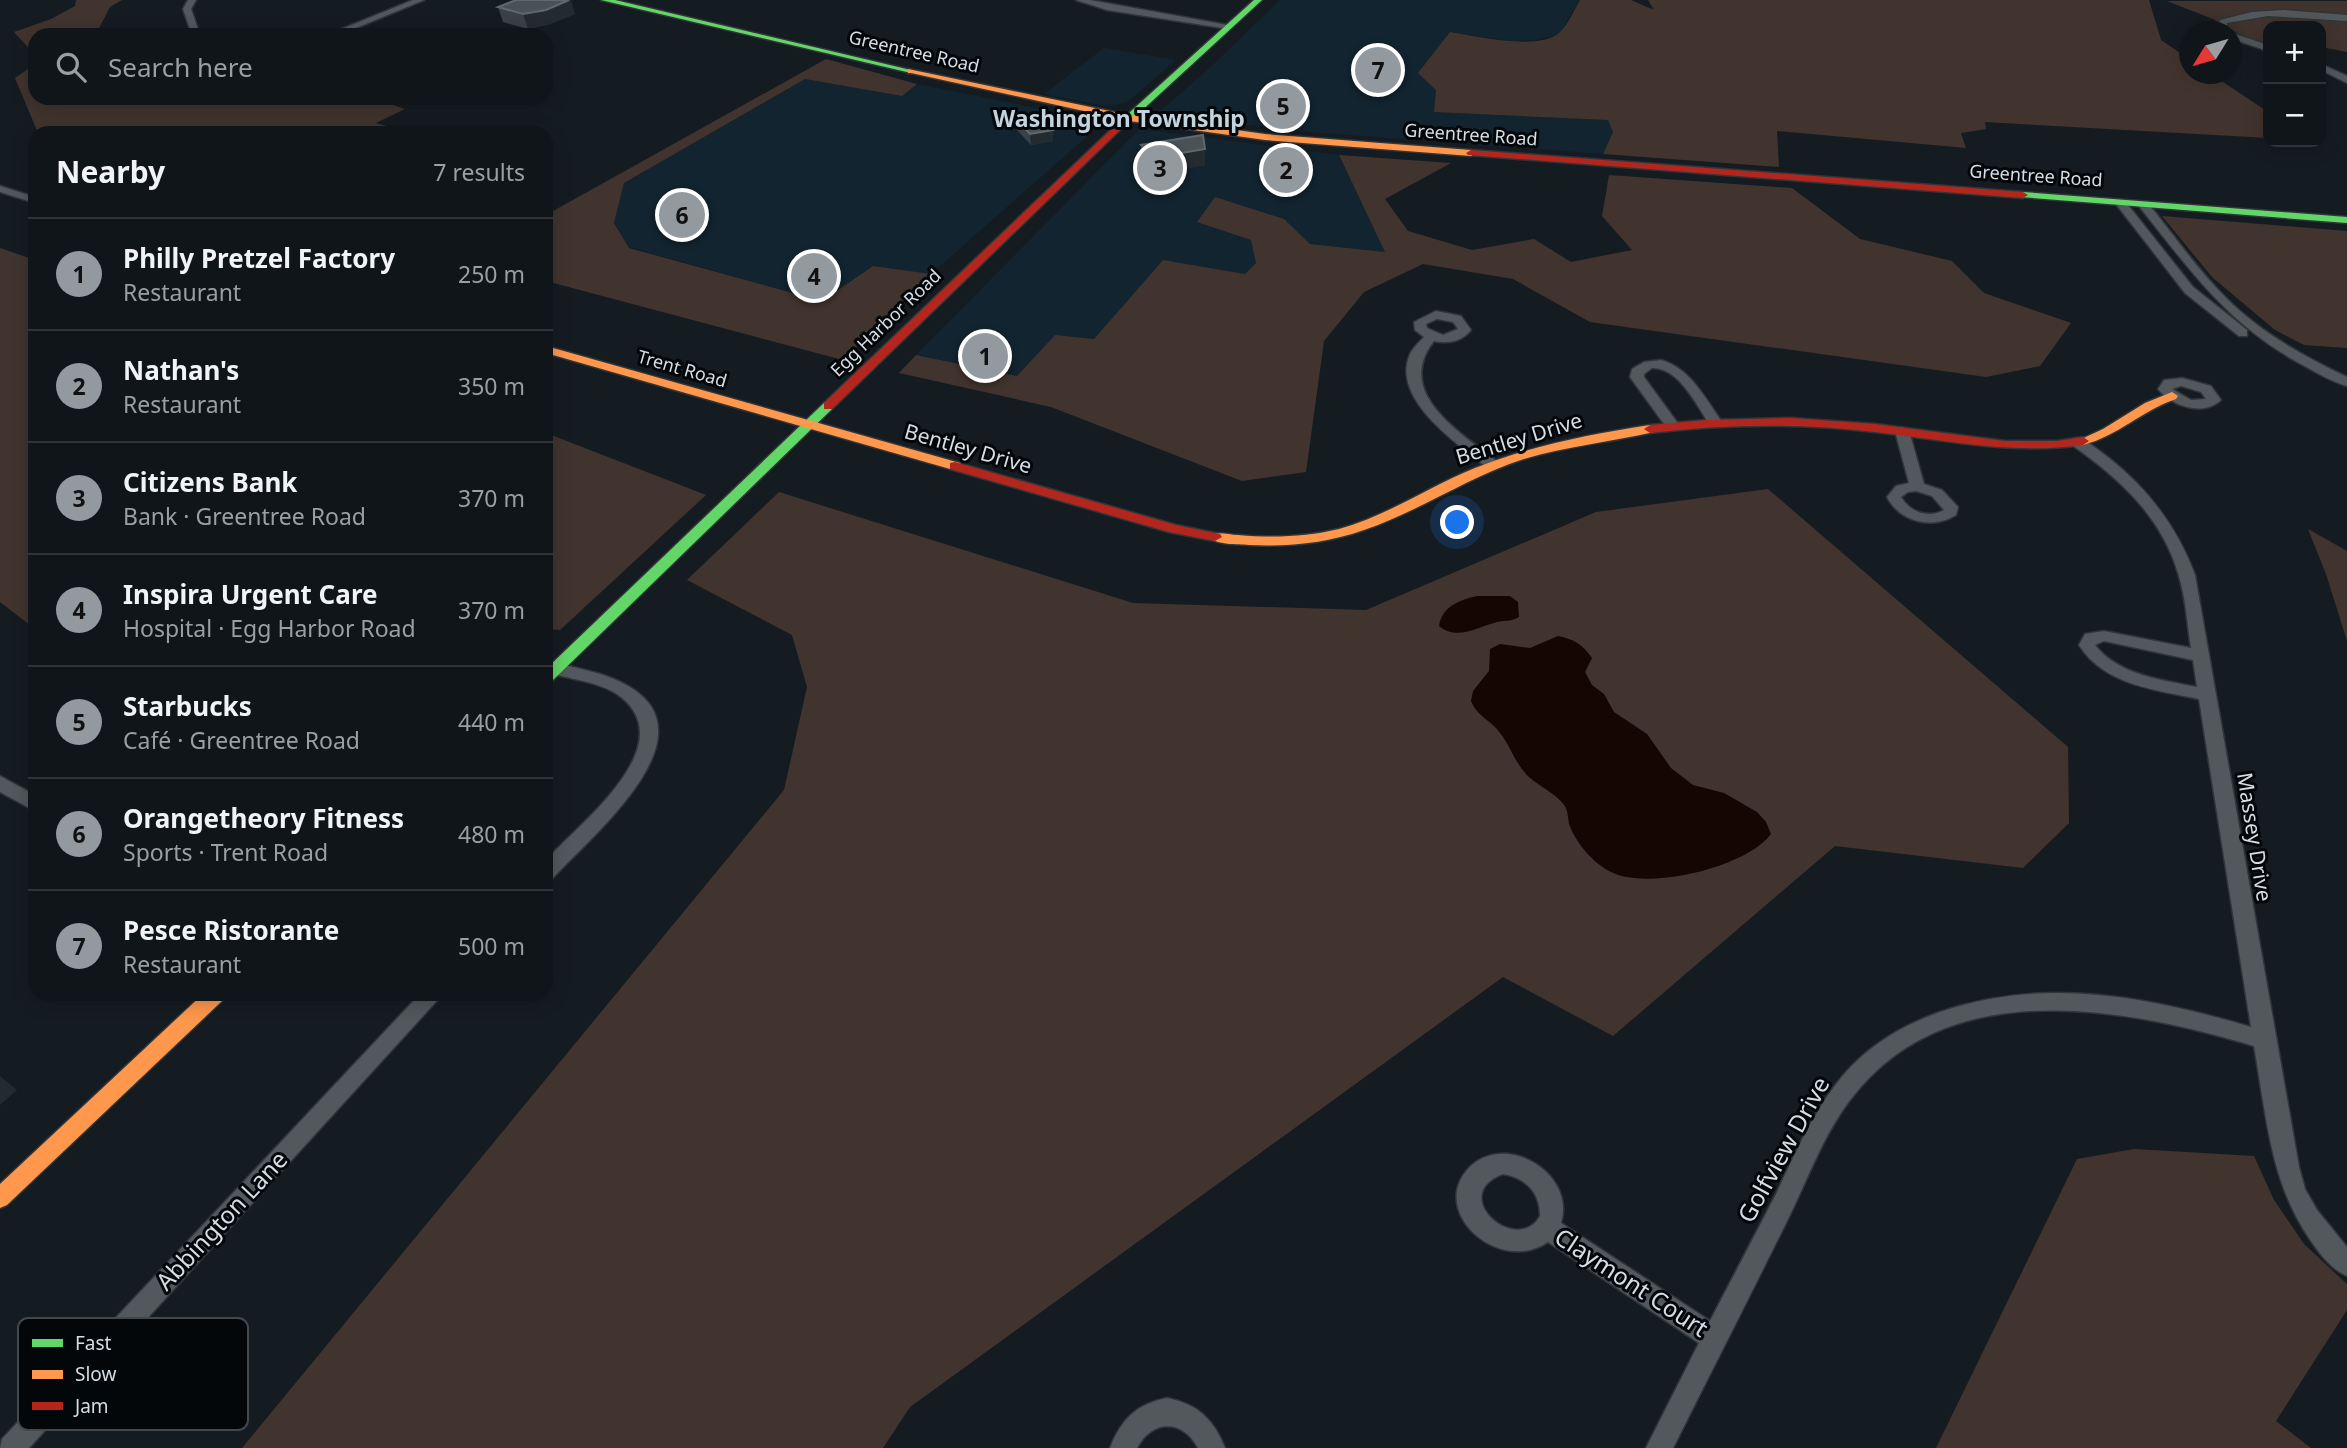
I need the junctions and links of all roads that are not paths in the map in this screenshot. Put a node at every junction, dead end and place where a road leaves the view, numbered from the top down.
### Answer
1 (192, 0) edge
2 (420, 0) edge
3 (605, 0) edge
4 (1080, 0) edge
5 (1258, 0) edge
6 (1161, 7) dead end
7 (1152, 15) junction
8 (2347, 18) edge
9 (2226, 21) edge
10 (1229, 26) junction
11 (194, 28) edge
12 (349, 28) edge
13 (2242, 40) edge
14 (2263, 46) edge
15 (2326, 70) edge
16 (2347, 80) edge
17 (1129, 118) junction
18 (0, 189) edge
19 (28, 198) edge
20 (2120, 202) junction
21 (2144, 204) junction
22 (2347, 220) edge
23 (1432, 336) dead end
24 (553, 351) edge
25 (2297, 358) junction
26 (2347, 382) edge
27 (2172, 396) dead end
28 (1715, 422) junction
29 (807, 425) junction
30 (1672, 425) junction
31 (1902, 431) junction
32 (2077, 442) junction
33 (1493, 465) junction
34 (1917, 488) dead end
35 (2201, 656) junction
36 (553, 671) edge
37 (553, 673) edge
38 (2208, 695) junction
39 (0, 783) edge
40 (28, 800) edge
41 (553, 865) edge
42 (209, 1001) edge
43 (426, 1001) edge
44 (2264, 1040) junction
45 (0, 1198) edge
46 (1546, 1228) dead end
47 (2347, 1264) edge
48 (132, 1318) edge
49 (1715, 1339) junction
50 (28, 1430) edge
51 (11, 1448) edge
52 (1123, 1448) edge
53 (1212, 1448) edge
54 (1658, 1448) edge

1 - 11 street
2 - 12 street
3 - 17 street, Greentree Road
4 - 7 street
5 - 10 street, Egg Harbor Road
6 - 7 street
7 - 10 street
8 - 9 street
10 - 17 street, Egg Harbor Road
13 - 14 street
15 - 16 street
17 - 20 street, Greentree Road
17 - 29 street, Egg Harbor Road
18 - 19 street
20 - 21 street, Greentree Road
20 - 25 street
21 - 22 street, Greentree Road
21 - 25 street
23 - 33 street
24 - 29 street, Trent Road
25 - 26 street
27 - 32 street, Bentley Drive
28 - 30 street, Bentley Drive
28 - 30 street
28 - 31 street, Bentley Drive
29 - 33 street, Bentley Drive
29 - 36 street, Egg Harbor Road
30 - 33 street, Bentley Drive
31 - 32 street, Bentley Drive
31 - 34 street
32 - 35 street, Massey Drive
35 - 38 street, Massey Drive
35 - 38 street
37 - 41 street
38 - 44 street, Massey Drive
39 - 40 street
42 - 45 street
43 - 48 street, Abbington Lane
44 - 47 street, Massey Drive
44 - 49 street, Golfview Drive
46 - 49 street, Claymont Court
49 - 54 street, Golfview Drive
50 - 51 street, Abbington Lane
52 - 53 street

